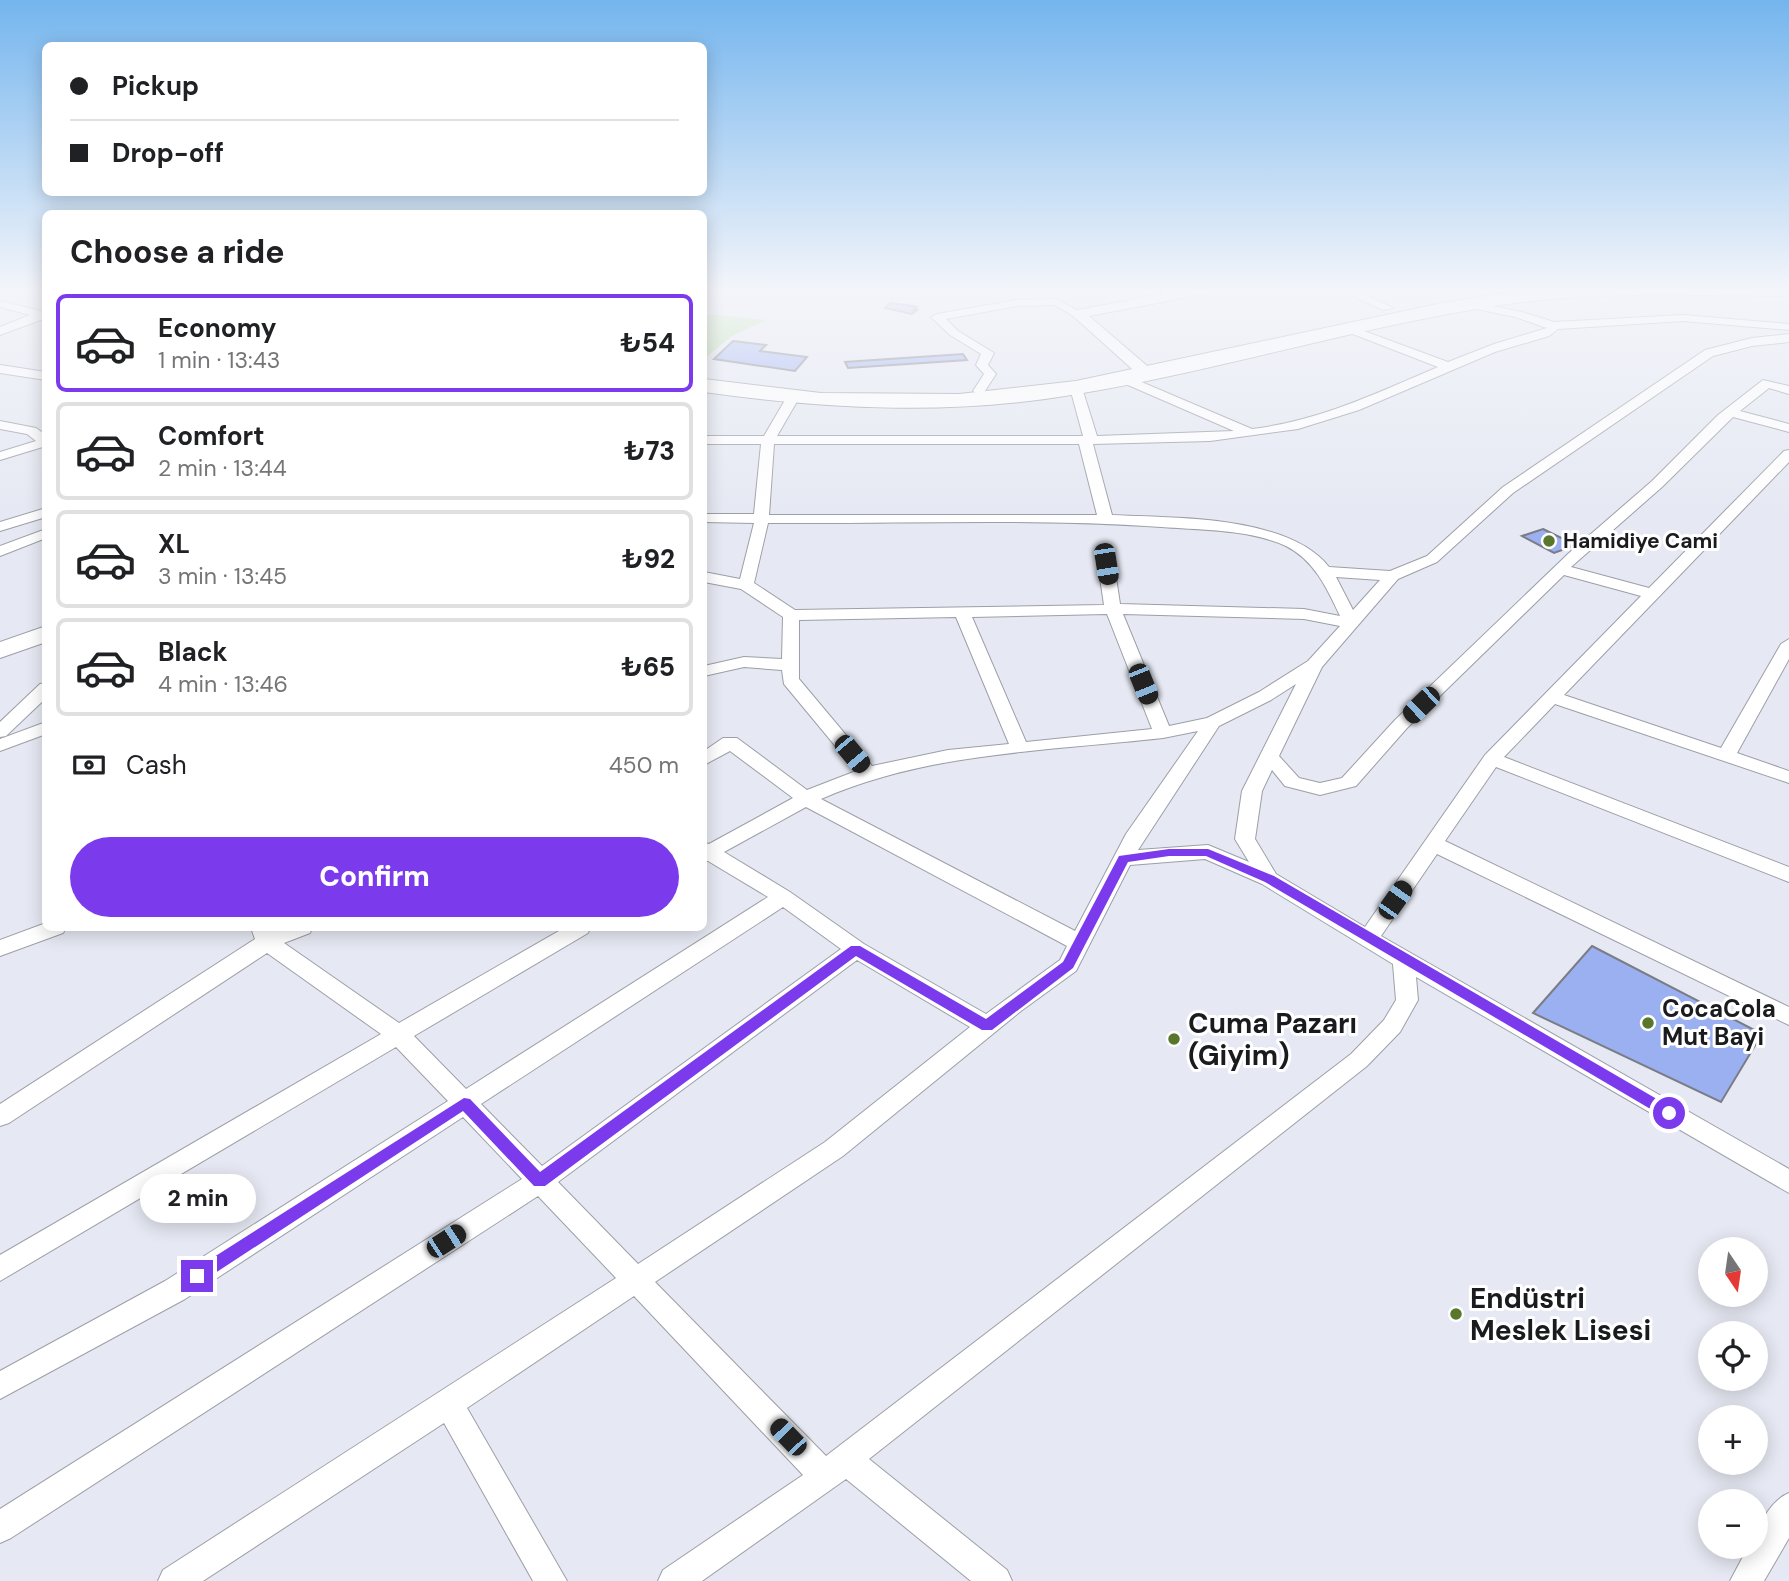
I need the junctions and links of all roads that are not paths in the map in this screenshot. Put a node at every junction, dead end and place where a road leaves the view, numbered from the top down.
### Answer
1 (984, 362) edge
2 (1126, 362) edge
3 (1181, 362) edge
4 (1191, 362) edge
5 (1436, 362) edge
6 (1462, 362) edge
7 (1696, 362) edge
8 (1450, 367) junction
9 (0, 369) edge
10 (1137, 373) junction
11 (42, 375) edge
12 (707, 375) edge
13 (707, 386) edge
14 (1076, 388) junction
15 (1789, 390) edge
16 (979, 391) junction
17 (793, 398) junction
18 (1731, 412) junction
19 (0, 425) edge
20 (1789, 428) edge
21 (1251, 433) junction
22 (42, 439) edge
23 (707, 440) edge
24 (768, 440) junction
25 (1088, 440) junction
26 (42, 443) edge
27 (1789, 454) edge
28 (0, 456) edge
29 (42, 513) edge
30 (707, 518) edge
31 (1105, 518) junction
32 (762, 519) junction
33 (0, 527) edge
34 (42, 535) edge
35 (0, 551) edge
36 (1106, 564) dead end
37 (1561, 569) junction
38 (1327, 572) junction
39 (1392, 576) junction
40 (707, 578) edge
41 (746, 585) junction
42 (1651, 594) junction
43 (1113, 609) junction
44 (962, 612) junction
45 (791, 615) junction
46 (1351, 623) junction
47 (42, 634) edge
48 (1789, 645) edge
49 (0, 650) edge
50 (791, 665) junction
51 (1314, 665) junction
52 (707, 670) edge
53 (42, 692) edge
54 (1552, 698) junction
55 (1213, 722) junction
56 (42, 729) edge
57 (0, 732) edge
58 (1163, 733) junction
59 (0, 746) edge
60 (1020, 749) junction
61 (1726, 755) junction
62 (1269, 756) junction
63 (707, 757) edge
64 (1492, 759) junction
65 (868, 772) junction
66 (1789, 777) edge
67 (806, 799) junction
68 (1434, 844) junction
69 (707, 851) edge
70 (707, 853) edge
71 (1123, 859) junction
72 (1789, 875) edge
73 (1269, 879) junction
74 (783, 898) junction
75 (47, 931) edge
76 (286, 931) edge
77 (575, 931) edge
78 (264, 935) edge
79 (1369, 937) junction
80 (1080, 943) junction
81 (0, 948) edge
82 (856, 949) junction
83 (1404, 960) junction
84 (1789, 1017) edge
85 (987, 1026) junction
86 (398, 1034) junction
87 (464, 1103) junction
88 (0, 1116) edge
89 (540, 1181) junction
90 (1789, 1182) edge
91 (0, 1269) edge
92 (636, 1280) junction
93 (0, 1387) edge
94 (450, 1404) junction
95 (835, 1468) junction
96 (1789, 1508) edge
97 (0, 1527) edge
98 (1753, 1578) edge
99 (173, 1581) edge
100 (551, 1581) edge
101 (674, 1581) edge
102 (996, 1581) edge

1 - 16 street
2 - 10 street
3 - 10 highway
4 - 10 highway
5 - 8 street
6 - 8 street
7 - 39 street
8 - 21 street
9 - 11 street
10 - 14 highway
10 - 16 highway
10 - 21 street
12 - 16 highway
13 - 17 highway
14 - 17 highway
14 - 25 street
15 - 18 street
17 - 24 street
18 - 20 street
18 - 37 street
19 - 22 street
21 - 25 street
23 - 24 street
24 - 25 street
24 - 32 street
25 - 31 street
26 - 28 street
27 - 42 street
29 - 33 street
30 - 32 street
31 - 32 street
31 - 38 street
32 - 41 street
34 - 35 street
36 - 43 street
37 - 42 street
37 - 62 street
38 - 39 street
38 - 46 street
39 - 46 street
40 - 41 street
41 - 45 street
42 - 54 street
43 - 44 street
43 - 46 street
43 - 58 street
44 - 45 street
44 - 60 street
45 - 50 street
46 - 51 street
47 - 49 main road
48 - 61 street
50 - 52 street
50 - 65 street
51 - 55 street
51 - 62 street
53 - 57 street
54 - 61 street
54 - 64 street
55 - 58 street
55 - 71 street
56 - 59 street
58 - 60 street
60 - 65 street
61 - 66 street
62 - 73 street
63 - 67 street
64 - 68 street
64 - 72 street
65 - 67 street
67 - 69 street
67 - 80 street
68 - 79 street
68 - 84 street
70 - 74 street
71 - 73 street
71 - 80 street
73 - 79 street
74 - 82 street
74 - 87 street
75 - 81 street
76 - 78 street
77 - 86 street
78 - 86 street
78 - 88 street
79 - 83 street
80 - 85 street
82 - 85 street
82 - 89 street
83 - 90 street
83 - 95 street
85 - 92 street
86 - 87 street
86 - 91 street
87 - 89 street
87 - 93 street
89 - 92 street
89 - 97 street
92 - 94 street
92 - 95 street
94 - 99 street
94 - 100 street
95 - 101 street
95 - 102 street
96 - 98 street

